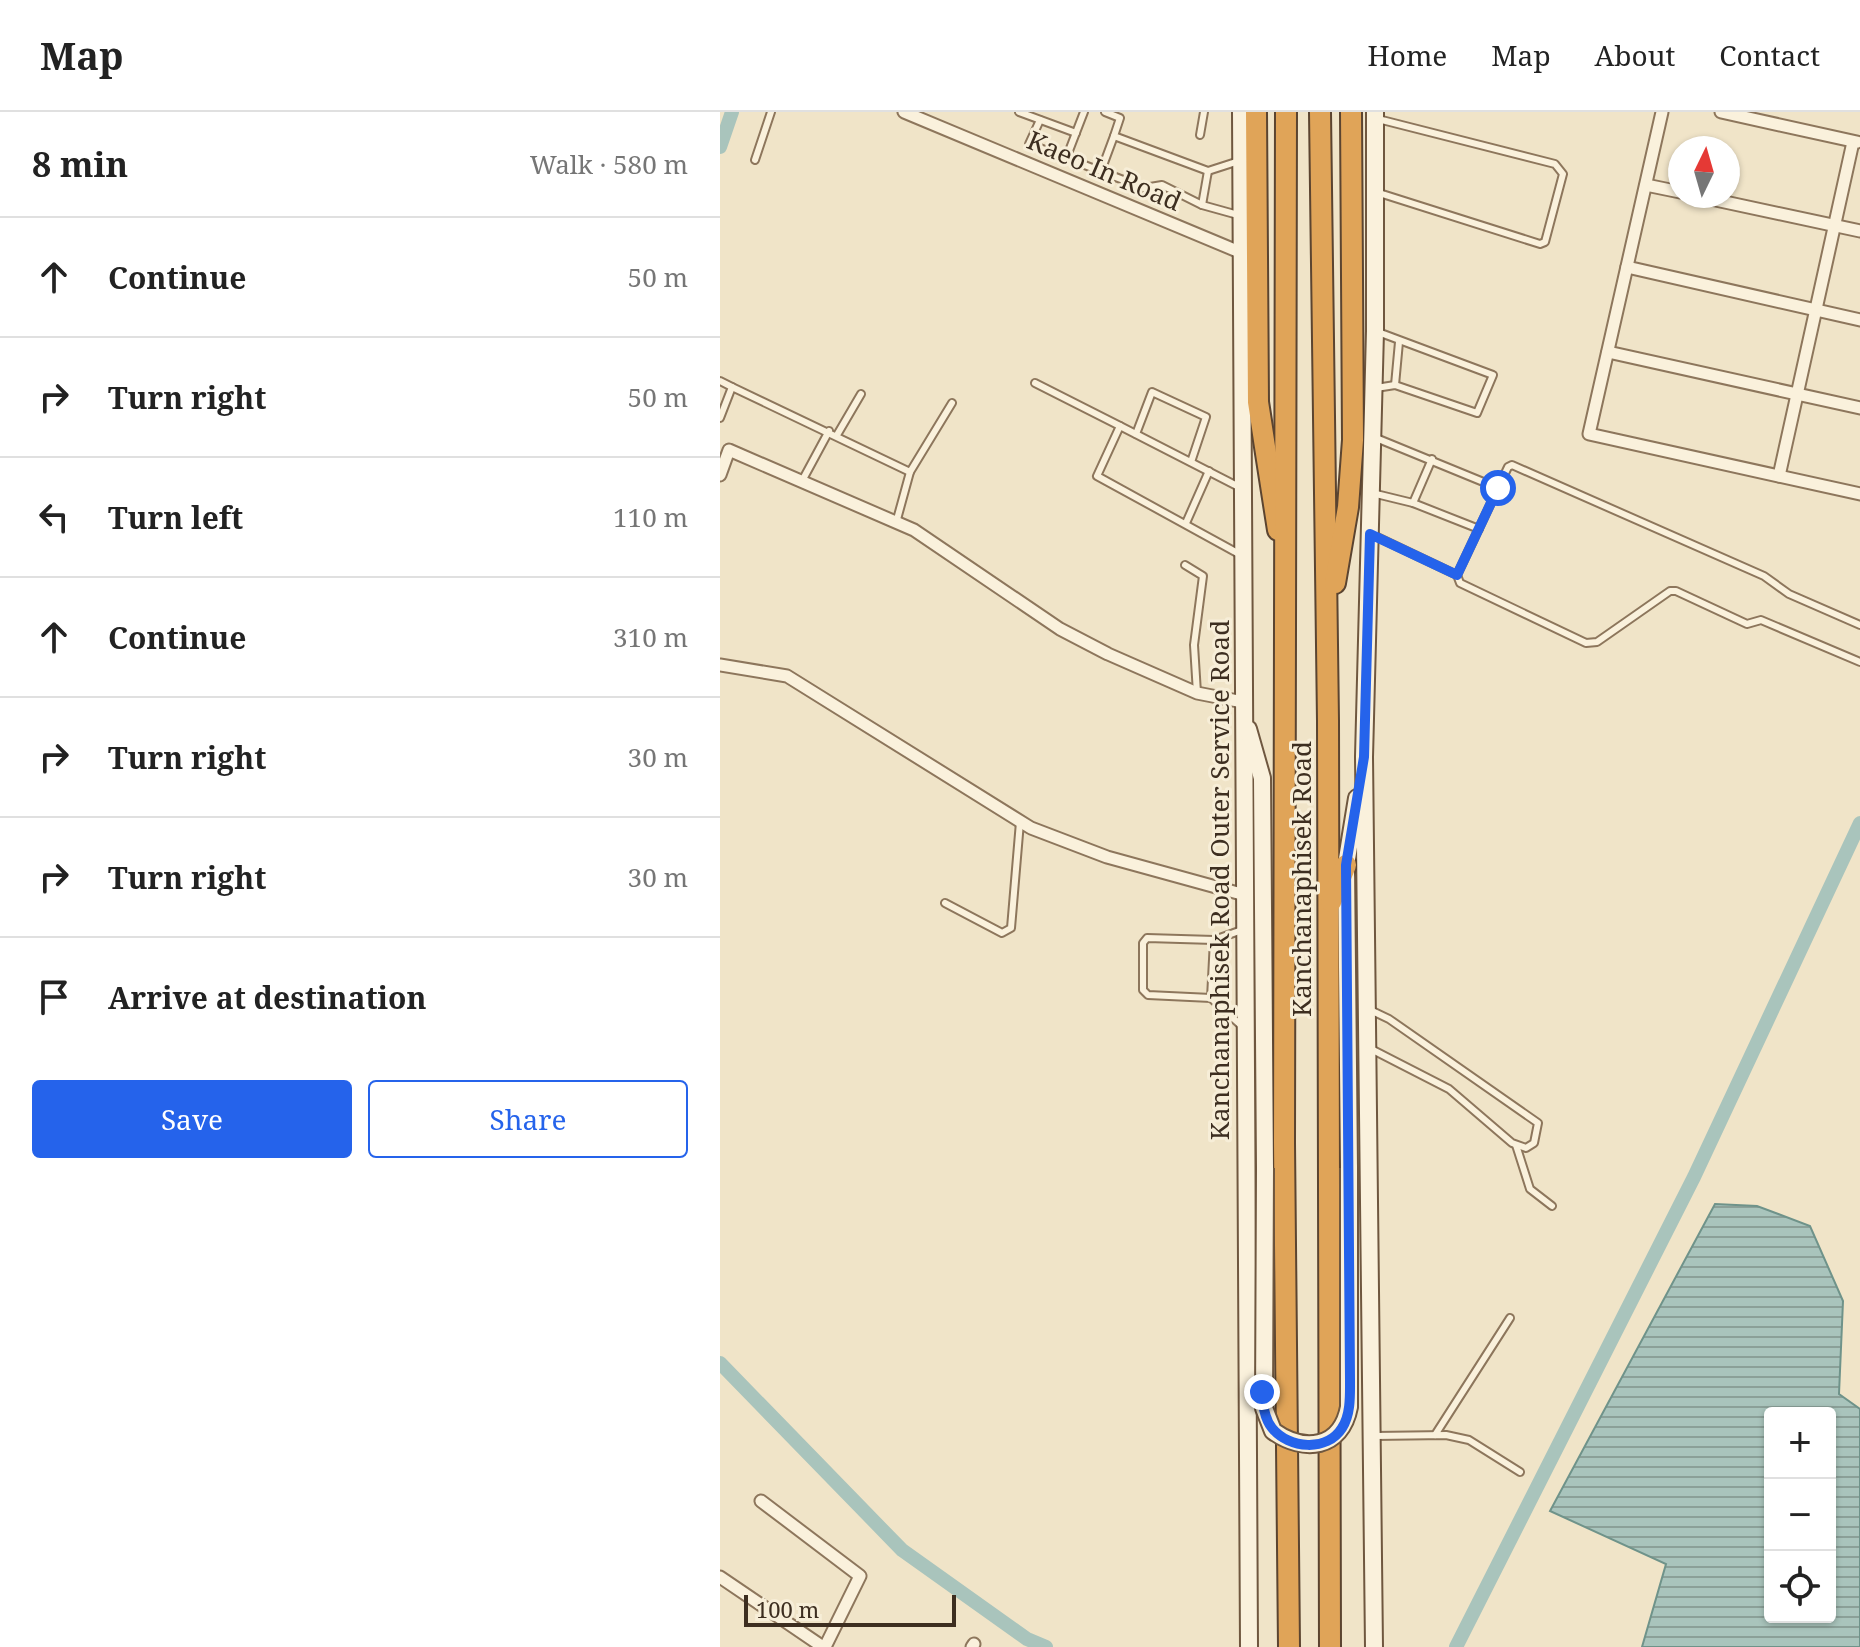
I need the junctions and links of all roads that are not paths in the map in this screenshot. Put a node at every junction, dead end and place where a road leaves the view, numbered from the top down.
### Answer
1 (771, 112) edge
2 (904, 112) edge
3 (1019, 112) edge
4 (1084, 112) edge
5 (1105, 112) edge
6 (1204, 112) edge
7 (1241, 112) edge
8 (1256, 112) edge
9 (1286, 112) edge
10 (1320, 112) edge
11 (1351, 112) edge
12 (1662, 112) edge
13 (1721, 112) edge
14 (1375, 115) edge
15 (1040, 120) junction
16 (1076, 133) junction
17 (1200, 135) dead end
18 (1114, 136) junction
19 (1856, 142) edge
20 (1249, 157) junction
21 (1069, 159) junction
22 (755, 160) dead end
23 (1101, 171) junction
24 (1208, 171) junction
25 (1646, 185) junction
26 (1668, 190) edge
27 (1375, 191) junction
28 (1202, 205) junction
29 (1740, 205) edge
30 (1242, 216) junction
31 (1834, 225) junction
32 (1860, 231) edge
33 (1242, 253) junction
34 (1627, 267) junction
35 (1816, 310) junction
36 (1860, 320) edge
37 (1375, 331) junction
38 (1399, 342) junction
39 (1608, 352) junction
40 (720, 381) edge
41 (1035, 383) dead end
42 (1395, 385) junction
43 (732, 387) junction
44 (1373, 388) junction
45 (861, 394) dead end
46 (1797, 394) junction
47 (952, 403) dead end
48 (1860, 408) edge
49 (720, 418) edge
50 (1120, 426) junction
51 (829, 431) junction
52 (1136, 434) junction
53 (837, 435) junction
54 (1373, 437) junction
55 (725, 446) edge
56 (1432, 459) junction
57 (1191, 462) junction
58 (1209, 471) junction
59 (910, 472) junction
60 (720, 475) edge
61 (1779, 476) junction
62 (802, 482) junction
63 (1498, 488) junction
64 (1242, 489) junction
65 (1372, 493) junction
66 (1860, 494) edge
67 (1413, 503) junction
68 (896, 523) junction
69 (1186, 523) junction
70 (1479, 529) junction
71 (1370, 534) junction
72 (1242, 556) junction
73 (1185, 565) dead end
74 (1457, 575) junction
75 (1287, 579) junction
76 (1860, 625) edge
77 (1327, 630) junction
78 (1860, 662) edge
79 (720, 665) edge
80 (1197, 693) junction
81 (1243, 705) junction
82 (1364, 757) junction
83 (1020, 822) junction
84 (1346, 865) junction
85 (1245, 895) junction
86 (945, 903) dead end
87 (1327, 915) junction
88 (1245, 928) junction
89 (1214, 940) junction
90 (1211, 998) junction
91 (1368, 1009) junction
92 (1246, 1030) junction
93 (1368, 1047) junction
94 (1516, 1145) junction
95 (1552, 1206) dead end
96 (1510, 1318) dead end
97 (1435, 1435) junction
98 (1372, 1436) junction
99 (1520, 1472) dead end
100 (761, 1501) dead end
101 (720, 1577) edge
102 (824, 1647) edge
103 (1249, 1647) edge
104 (1289, 1647) edge
105 (1330, 1647) edge
106 (1374, 1647) edge

1 - 22 lane
2 - 33 street, Kaeo In Road
3 - 15 lane
4 - 16 lane
5 - 18 lane
6 - 17 lane
7 - 20 main road, Kanchanaphisek Road Outer Service Road
8 - 20 highway
9 - 75 highway, Kanchanaphisek Road
10 - 77 highway, Kanchanaphisek Road
11 - 77 highway
12 - 25 street
13 - 19 street
14 - 27 main road
14 - 27 lane
15 - 16 lane
15 - 21 lane
16 - 21 lane
18 - 23 lane
18 - 24 lane
19 - 31 street
20 - 24 lane
20 - 30 main road, Kanchanaphisek Road Outer Service Road
20 - 75 highway
21 - 23 lane
23 - 28 lane
24 - 28 lane
25 - 26 street
25 - 34 street
27 - 37 main road
28 - 30 lane
29 - 31 street
30 - 33 main road, Kanchanaphisek Road Outer Service Road
31 - 32 street
31 - 35 street
33 - 64 main road, Kanchanaphisek Road Outer Service Road
34 - 35 street
34 - 39 street
35 - 36 street
35 - 46 street
37 - 38 lane
37 - 44 main road
38 - 42 lane
38 - 42 lane
39 - 46 street
39 - 61 street
40 - 43 lane
41 - 50 lane
42 - 44 lane
43 - 49 lane
43 - 51 lane
44 - 54 main road
45 - 53 lane
46 - 48 street
46 - 61 street
47 - 59 lane
50 - 52 lane
50 - 69 lane
51 - 53 lane
51 - 62 lane
52 - 57 lane
52 - 57 lane
53 - 59 lane
54 - 56 lane
54 - 65 main road
55 - 60 street
55 - 62 street
56 - 63 lane
56 - 67 lane
57 - 58 lane
58 - 64 lane
58 - 69 lane
59 - 68 lane
61 - 66 street
62 - 68 street
63 - 70 lane
63 - 76 lane
64 - 72 main road, Kanchanaphisek Road Outer Service Road
65 - 67 lane
65 - 71 main road
67 - 70 lane
68 - 80 street
69 - 72 lane
70 - 74 lane
71 - 74 lane
71 - 82 main road
72 - 81 main road, Kanchanaphisek Road Outer Service Road
73 - 80 lane
74 - 78 lane
75 - 104 highway, Kanchanaphisek Road
77 - 87 highway, Kanchanaphisek Road
79 - 83 street
80 - 81 street
81 - 84 main road, bridge
81 - 85 main road, Kanchanaphisek Road Outer Service Road
82 - 84 main road
82 - 91 main road
83 - 85 street
83 - 86 lane
84 - 87 highway
85 - 88 main road, Kanchanaphisek Road Outer Service Road
87 - 105 highway, Kanchanaphisek Road
88 - 89 lane
88 - 92 main road, Kanchanaphisek Road Outer Service Road
89 - 90 lane
89 - 90 lane
90 - 92 lane
91 - 93 main road
91 - 94 lane
92 - 103 main road, Kanchanaphisek Road Outer Service Road
93 - 94 lane
93 - 98 main road
94 - 95 lane
96 - 97 lane
97 - 98 lane
97 - 99 lane
98 - 106 main road
100 - 102 street
101 - 102 street

